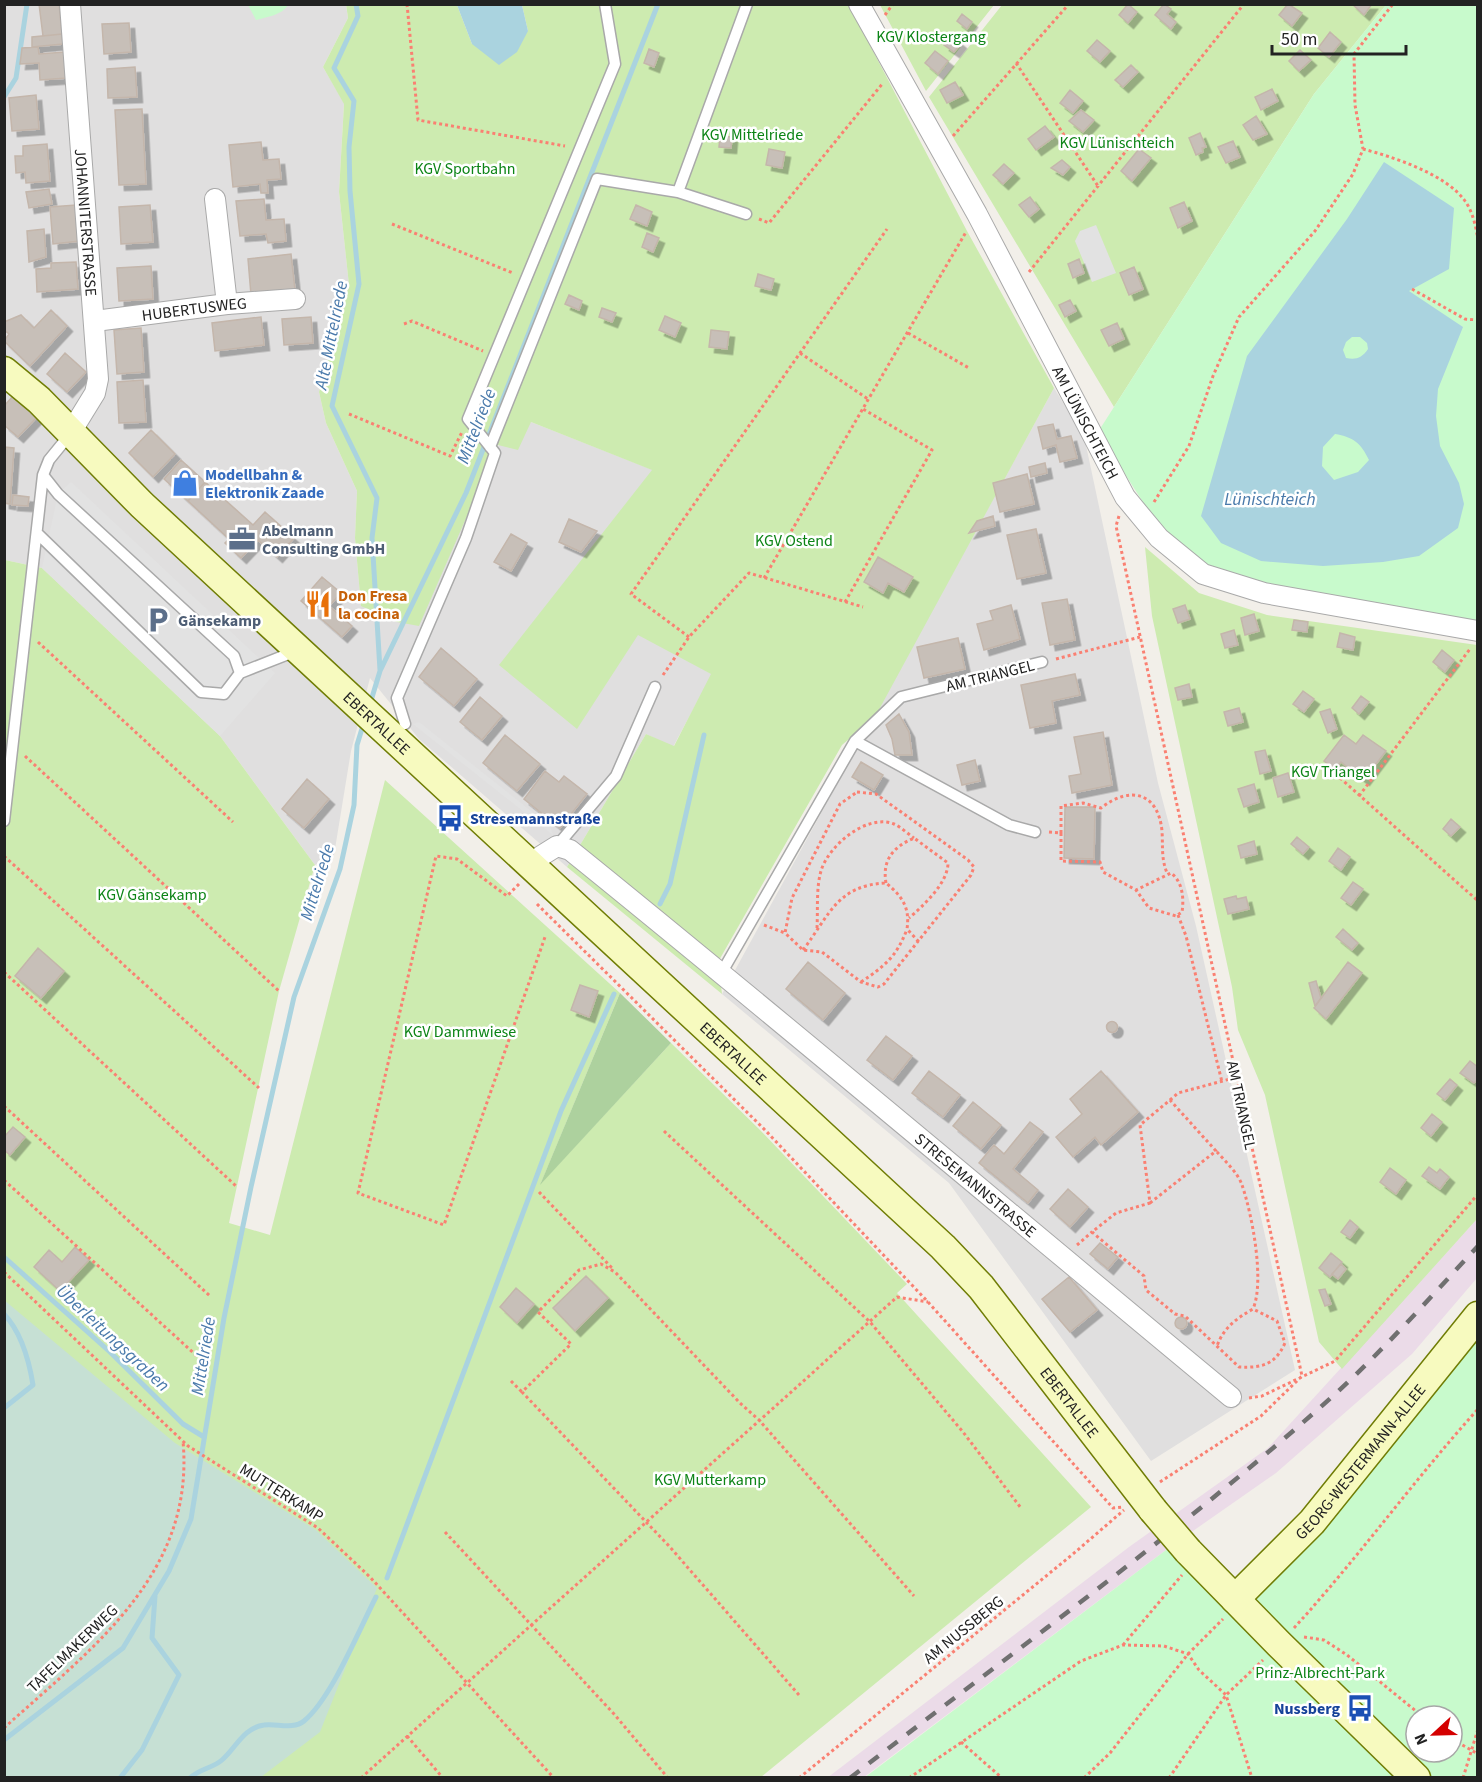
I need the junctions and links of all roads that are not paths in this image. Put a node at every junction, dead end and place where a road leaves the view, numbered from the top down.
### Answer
1 (70, 4) edge
2 (605, 4) edge
3 (747, 4) edge
4 (859, 4) edge
5 (678, 192) junction
6 (215, 199) dead end
7 (746, 214) road end
8 (294, 299) dead end
9 (227, 304) junction
10 (95, 321) junction
11 (4, 371) edge
12 (71, 432) junction
13 (490, 447) junction
14 (44, 475) junction
15 (38, 534) junction
16 (1476, 637) edge
17 (298, 650) junction
18 (1042, 662) road end
19 (240, 673) junction
20 (655, 687) road end
21 (393, 725) junction
22 (855, 741) junction
23 (4, 821) edge
24 (1035, 832) road end
25 (557, 846) junction
26 (524, 879) junction
27 (722, 972) junction
28 (1478, 1316) edge
29 (1232, 1397) dead end
30 (1230, 1608) junction
31 (1416, 1778) edge

1 - 10 street, JOHANNITERSTRASSE
2 - 13 lane
3 - 5 lane
4 - 16 street, AM LÜNISCHTEICH
5 - 7 lane
5 - 13 lane
6 - 9 street
8 - 9 street, HUBERTUSWEG
9 - 10 street, HUBERTUSWEG
10 - 12 street, JOHANNITERSTRASSE
11 - 12 main road, EBERTALLEE
12 - 14 lane
12 - 17 main road, EBERTALLEE
13 - 21 lane
14 - 15 lane
14 - 19 lane
15 - 19 lane
15 - 23 lane
17 - 19 lane
17 - 21 main road, EBERTALLEE
18 - 22 lane, AM TRIANGEL
20 - 25 lane
21 - 26 main road, EBERTALLEE
22 - 24 lane
22 - 27 lane
25 - 26 street
25 - 27 street, STRESEMANNSTRASSE
26 - 30 main road, EBERTALLEE, bridge
27 - 29 street, STRESEMANNSTRASSE
28 - 30 main road, GEORG-WESTERMANN-ALLEE
30 - 31 main road, EBERTALLEE

